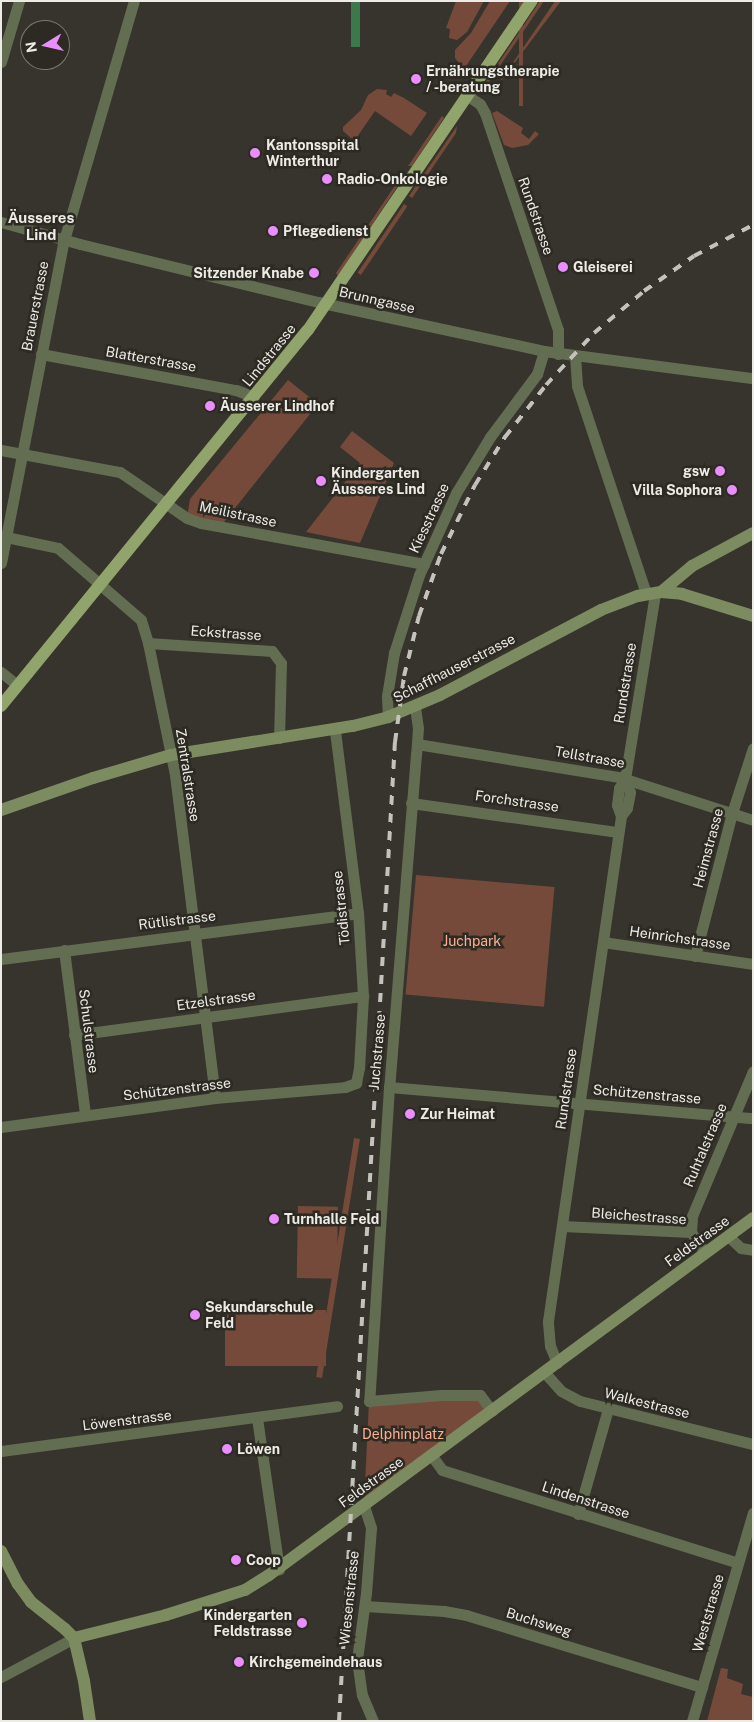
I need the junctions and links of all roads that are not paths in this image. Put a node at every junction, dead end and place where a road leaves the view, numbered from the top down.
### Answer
1 (18, 1) edge
2 (134, 1) edge
3 (532, 1) edge
4 (1, 62) edge
5 (468, 96) junction
6 (1, 222) edge
7 (64, 240) junction
8 (327, 304) junction
9 (544, 352) junction
10 (41, 354) junction
11 (558, 354) junction
12 (575, 356) junction
13 (753, 378) edge
14 (254, 397) junction
15 (1, 450) edge
16 (22, 455) junction
17 (166, 503) junction
18 (753, 533) edge
19 (6, 537) junction
20 (1, 563) edge
21 (424, 564) junction
22 (101, 584) junction
23 (654, 593) junction
24 (753, 616) edge
25 (148, 643) junction
26 (1, 672) edge
27 (17, 685) junction
28 (1, 706) edge
29 (415, 707) junction
30 (388, 717) junction
31 (335, 730) junction
32 (279, 738) junction
33 (417, 744) junction
34 (753, 748) edge
35 (171, 756) junction
36 (624, 779) junction
37 (411, 803) junction
38 (1, 810) edge
39 (732, 813) junction
40 (753, 820) edge
41 (618, 832) junction
42 (358, 913) junction
43 (194, 933) junction
44 (602, 942) junction
45 (64, 950) junction
46 (695, 956) junction
47 (1, 959) edge
48 (753, 964) edge
49 (363, 996) junction
50 (204, 1016) junction
51 (74, 1034) junction
52 (753, 1071) edge
53 (356, 1083) joint
54 (389, 1087) junction
55 (215, 1098) junction
56 (579, 1103) junction
57 (85, 1115) junction
58 (734, 1117) junction
59 (753, 1118) edge
60 (1, 1127) edge
61 (753, 1218) edge
62 (562, 1226) junction
63 (691, 1232) junction
64 (728, 1236) junction
65 (753, 1250) edge
66 (705, 1253) junction
67 (558, 1363) junction
68 (545, 1373) junction
69 (337, 1406) dead end
70 (608, 1408) junction
71 (492, 1411) junction
72 (257, 1418) junction
73 (753, 1444) edge
74 (1, 1451) edge
75 (432, 1456) junction
76 (364, 1506) junction
77 (753, 1513) edge
78 (578, 1514) junction
79 (1, 1551) edge
80 (738, 1563) junction
81 (279, 1569) junction
82 (365, 1606) junction
83 (74, 1638) junction
84 (1, 1677) edge
85 (702, 1687) junction
86 (90, 1721) edge
87 (373, 1721) edge
88 (692, 1721) edge

1 - 4 street
2 - 7 street, Brauerstrasse
3 - 5 main road, Lindstrasse
5 - 8 main road, Lindstrasse
5 - 11 street, Rundstrasse
6 - 7 street, Brunngasse
7 - 8 street, Brunngasse
7 - 10 street, Brauerstrasse
8 - 9 street, Brunngasse
8 - 14 main road, Lindstrasse
9 - 11 street, Brunngasse
9 - 21 street, Kiesstrasse
10 - 14 street, Blatterstrasse
10 - 16 street, Brauerstrasse
11 - 12 street, Brunngasse
12 - 13 street, Brunngasse
12 - 23 street, Rundstrasse
14 - 17 main road, Lindstrasse
15 - 16 street, Meilistrasse
16 - 17 street, Meilistrasse
16 - 19 street, Brauerstrasse
17 - 21 street, Meilistrasse
17 - 22 main road, Lindstrasse
18 - 23 street, Schaffhauserstrasse
19 - 20 street, Brauerstrasse
19 - 22 street, Zentralstrasse
21 - 30 street, Kiesstrasse
22 - 25 street, Zentralstrasse
22 - 27 main road, Lindstrasse
23 - 24 street
23 - 29 street, Schaffhauserstrasse
23 - 36 street, Rundstrasse
25 - 32 street, Eckstrasse
25 - 35 street, Zentralstrasse
26 - 27 street
27 - 28 main road, Lindstrasse
29 - 30 street, Schaffhauserstrasse
29 - 33 street, Juchstrasse
30 - 31 street, Schaffhauserstrasse
31 - 32 street, Schaffhauserstrasse
31 - 42 street, Tödistrasse
32 - 35 street, Schaffhauserstrasse
33 - 36 street, Tellstrasse
33 - 37 street, Juchstrasse
34 - 39 street, Heimstrasse
35 - 38 street, Schaffhauserstrasse
35 - 43 street, Zentralstrasse
36 - 39 street, Tellstrasse
36 - 41 street, Rundstrasse
37 - 41 street, Forchstrasse
37 - 54 street, Juchstrasse
39 - 40 street, Tellstrasse
39 - 46 street, Heimstrasse
41 - 44 street, Rundstrasse
42 - 43 street, Rütlistrasse
42 - 49 street, Tödistrasse
43 - 45 street, Rütlistrasse
43 - 50 street, Zentralstrasse
44 - 46 street, Heinrichstrasse
44 - 56 street, Rundstrasse
45 - 47 street, Rütlistrasse
45 - 51 street, Schulstrasse
46 - 48 street, Heinrichstrasse
49 - 50 street, Etzelstrasse
49 - 53 street, Tödistrasse
50 - 51 street, Etzelstrasse
50 - 55 street, Zentralstrasse
51 - 57 street, Schulstrasse
52 - 58 street, Ruhtalstrasse
53 - 55 street, Schützenstrasse
54 - 56 street, Schützenstrasse
54 - 71 street, Juchstrasse
55 - 57 street, Schützenstrasse
56 - 58 street, Schützenstrasse
56 - 62 street, Rundstrasse
57 - 60 street, Schützenstrasse
58 - 59 street, Schützenstrasse
58 - 63 street, Ruhtalstrasse
61 - 64 street, Feldstrasse
62 - 63 street, Bleichestrasse
62 - 67 street, Rundstrasse
63 - 66 street, Bleichestrasse
64 - 65 street
64 - 66 street, Feldstrasse
66 - 67 street, Feldstrasse
67 - 68 street, Feldstrasse
68 - 70 street, Walkestrasse
68 - 71 street, Feldstrasse
69 - 72 street, Löwenstrasse
70 - 73 street, Walkestrasse
70 - 78 street
71 - 75 street, Feldstrasse
72 - 74 street, Löwenstrasse
72 - 81 street
75 - 76 street, Feldstrasse
75 - 78 street, Lindenstrasse
76 - 81 street, Feldstrasse
76 - 82 street, Wiesenstrasse
77 - 80 street, Weststrasse
78 - 80 street, Lindenstrasse
79 - 83 street
80 - 85 street, Weststrasse
81 - 83 street, Feldstrasse
82 - 85 street, Buchsweg
82 - 87 street, Wiesenstrasse
83 - 84 street
83 - 86 street
85 - 88 street, Weststrasse

